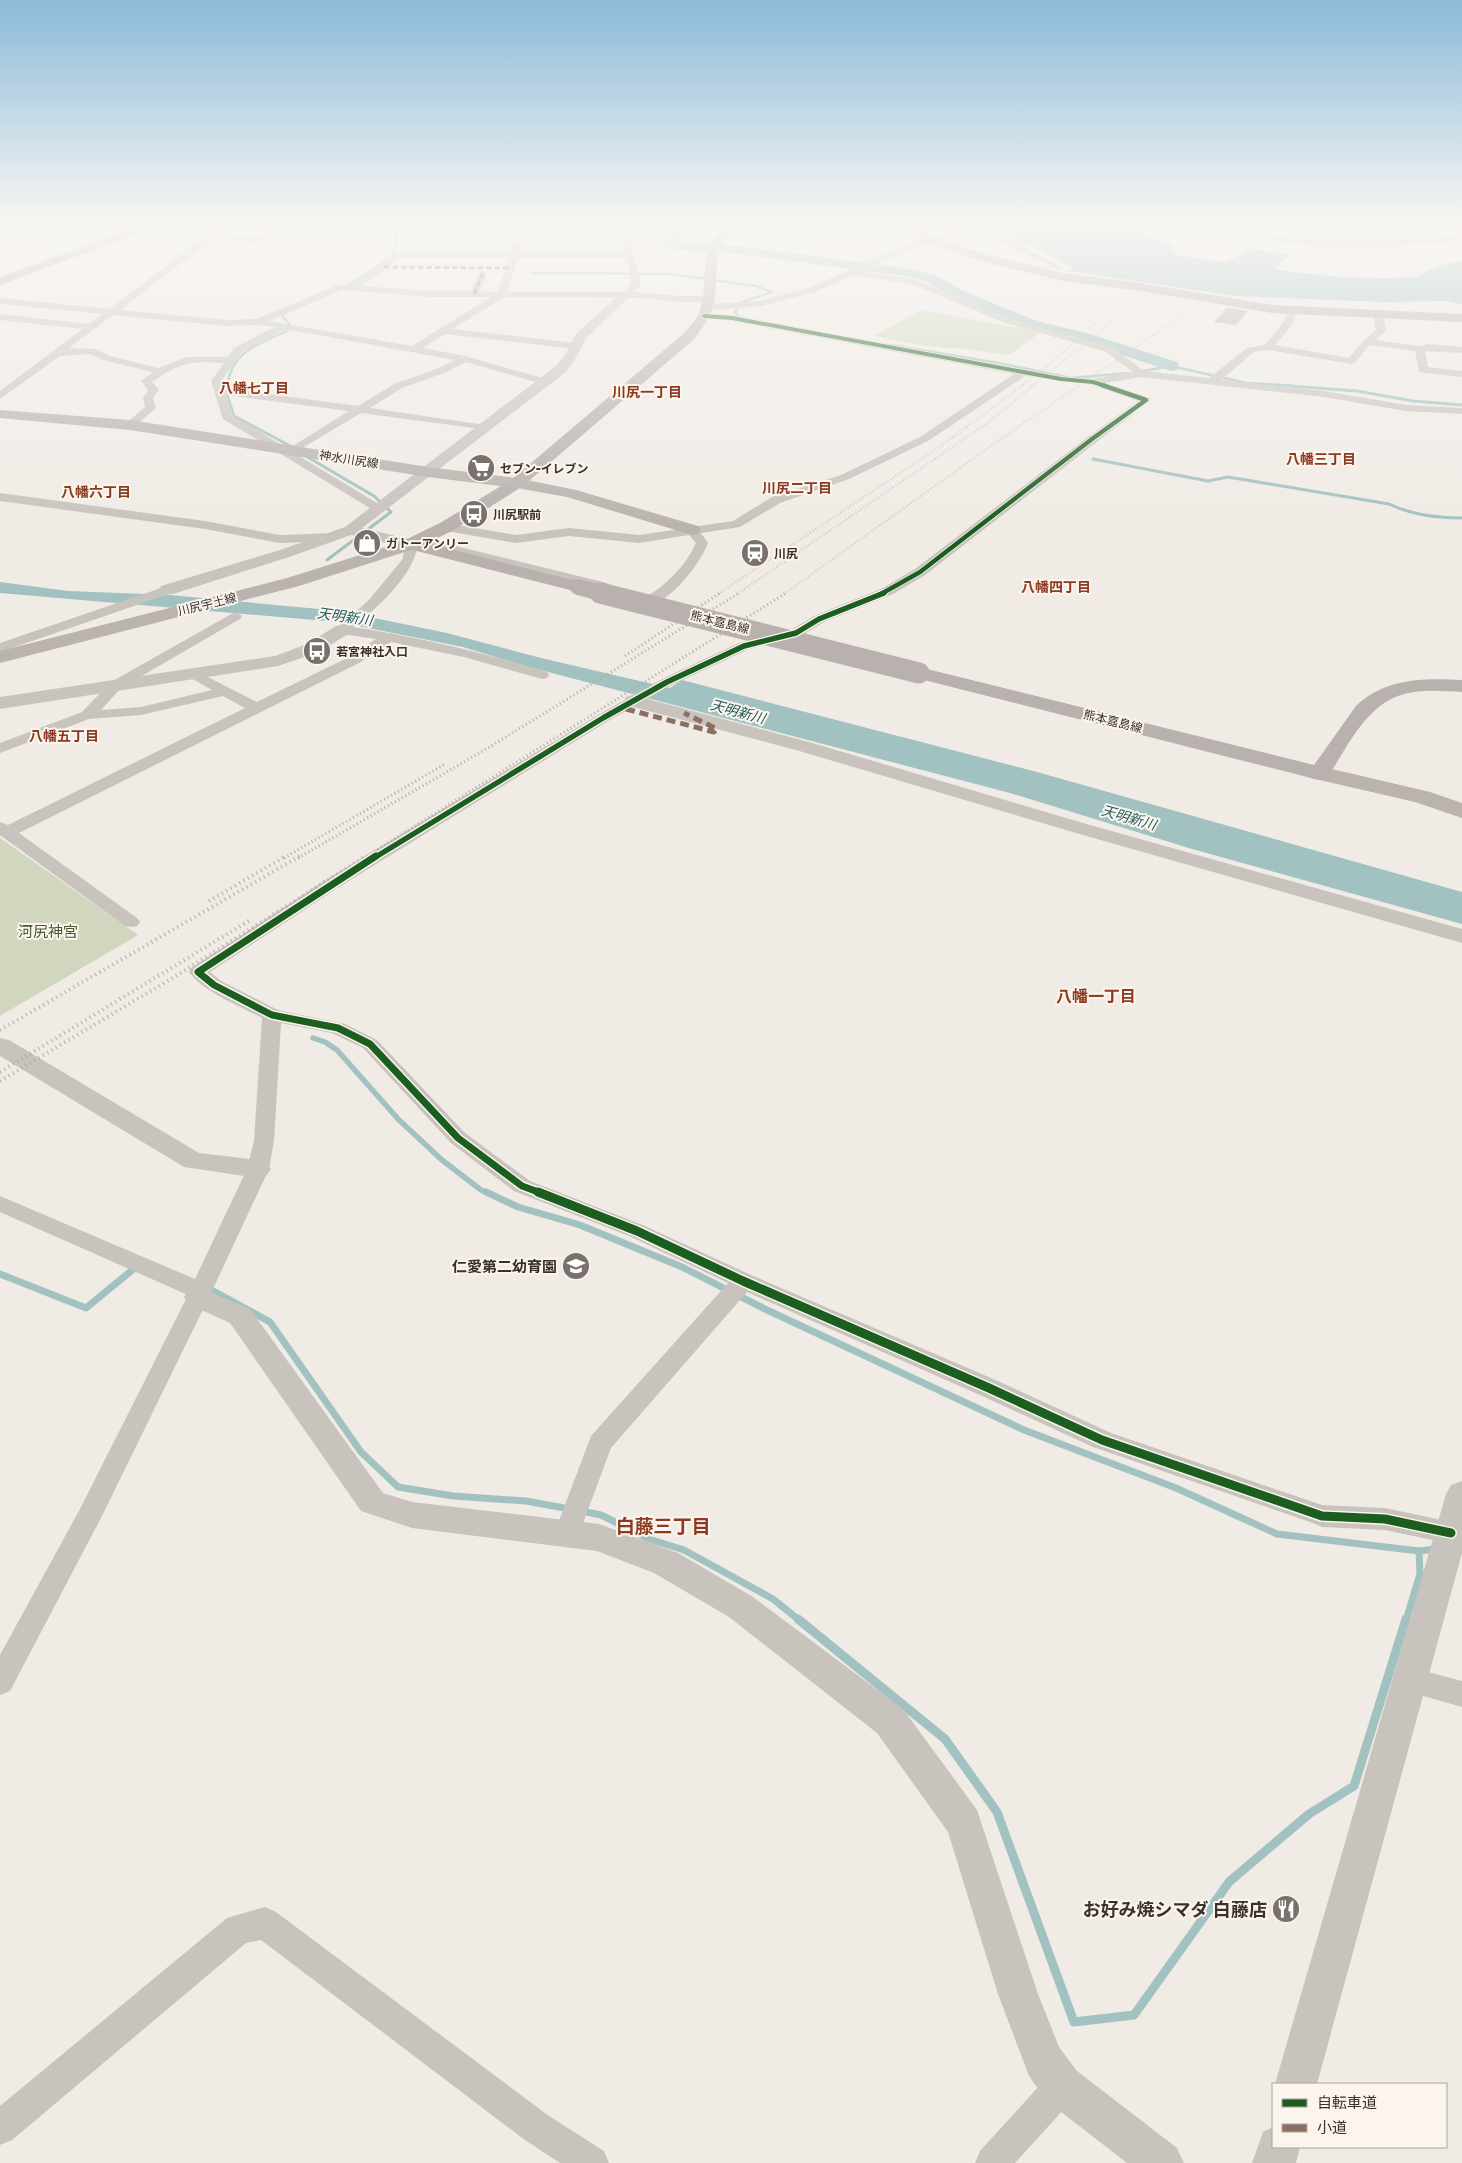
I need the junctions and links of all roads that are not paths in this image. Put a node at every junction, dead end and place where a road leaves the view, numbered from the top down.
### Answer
1 (65, 324) edge
2 (94, 324) edge
3 (270, 324) edge
4 (455, 324) edge
5 (592, 324) edge
6 (696, 324) edge
7 (758, 324) edge
8 (1018, 324) edge
9 (1287, 324) edge
10 (1380, 324) edge
11 (284, 326) junction
12 (90, 327) junction
13 (444, 331) junction
14 (1367, 342) junction
15 (576, 346) junction
16 (1268, 347) junction
17 (416, 349) junction
18 (1420, 349) junction
19 (1462, 350) edge
20 (56, 353) junction
21 (465, 359) junction
22 (231, 360) junction
23 (161, 371) junction
24 (1022, 372) junction
25 (1140, 374) junction
26 (1462, 374) edge
27 (1214, 379) junction
28 (546, 382) junction
29 (1093, 382) junction
30 (219, 391) junction
31 (0, 396) edge
32 (360, 409) junction
33 (1462, 411) edge
34 (0, 414) edge
35 (130, 425) junction
36 (485, 428) junction
37 (286, 449) junction
38 (428, 472) junction
39 (517, 483) junction
40 (0, 497) edge
41 (378, 509) junction
42 (446, 527) junction
43 (350, 530) junction
44 (692, 530) junction
45 (334, 537) junction
46 (412, 544) junction
47 (168, 590) joint
48 (235, 616) dead end
49 (342, 630) junction
50 (390, 636) junction
51 (0, 648) edge
52 (0, 657) edge
53 (194, 674) junction
54 (542, 675) dead end
55 (116, 685) junction
56 (1462, 686) edge
57 (225, 692) junction
58 (635, 700) junction
59 (0, 703) edge
60 (258, 709) junction
61 (87, 715) junction
62 (0, 748) edge
63 (1319, 772) junction
64 (1462, 811) edge
65 (4, 830) edge
66 (131, 922) dead end
67 (1462, 936) edge
68 (272, 1015) junction
69 (0, 1045) edge
70 (258, 1169) junction
71 (0, 1203) edge
72 (743, 1281) junction
73 (200, 1294) junction
74 (1462, 1494) edge
75 (1451, 1533) junction
76 (567, 1534) junction
77 (2, 1672) edge
78 (1409, 1680) junction
79 (1462, 1694) edge
80 (1296, 2083) edge
81 (1062, 2086) junction
82 (0, 2128) edge
83 (1278, 2148) edge
84 (592, 2163) edge
85 (992, 2163) edge
86 (1162, 2163) edge
87 (1274, 2163) edge

1 - 12 street
2 - 12 street
3 - 11 street
4 - 13 street
5 - 15 street
6 - 39 main road
7 - 24 street
8 - 25 street
9 - 16 street
10 - 14 street
11 - 17 street
11 - 22 street
12 - 20 street
13 - 15 street
13 - 17 street
14 - 16 street
14 - 18 street
15 - 28 street
16 - 27 street
17 - 21 street
18 - 19 street
18 - 26 street
20 - 23 street
20 - 31 street
21 - 28 street
21 - 32 street
22 - 23 street
22 - 30 street
23 - 35 street
24 - 29 street
24 - 44 street
25 - 27 street
25 - 29 street
27 - 33 street
28 - 36 street
29 - 58 street
30 - 32 street
30 - 37 street
32 - 36 street
32 - 37 street
34 - 35 main road, 神水川尻線
35 - 37 main road, 神水川尻線
36 - 38 street
37 - 38 main road, 神水川尻線
37 - 41 street
38 - 39 main road, 神水川尻線
38 - 41 street
39 - 42 main road
39 - 44 main road, 神水川尻線
40 - 45 street
41 - 43 street
42 - 44 street
42 - 46 main road
43 - 45 street
43 - 46 street
44 - 46 street
45 - 47 street
46 - 49 street
46 - 52 main road, 川尻宇土線
46 - 63 main road, 熊本嘉島線, bridge
47 - 51 street
48 - 55 street
49 - 50 street
49 - 53 street
50 - 54 street
50 - 60 street
53 - 55 street
53 - 57 street
55 - 59 street
55 - 61 street
56 - 63 main road
57 - 60 street
57 - 61 street
58 - 67 street
58 - 68 street
60 - 65 street
61 - 62 street
63 - 64 main road
65 - 66 street
68 - 70 street
68 - 72 street
69 - 70 street
70 - 73 street
71 - 73 street
72 - 75 street
72 - 76 street
73 - 76 street
73 - 77 street
74 - 75 street
75 - 78 street
76 - 81 street
78 - 79 street
78 - 80 street
81 - 85 street
81 - 86 street
82 - 84 street
83 - 87 street

